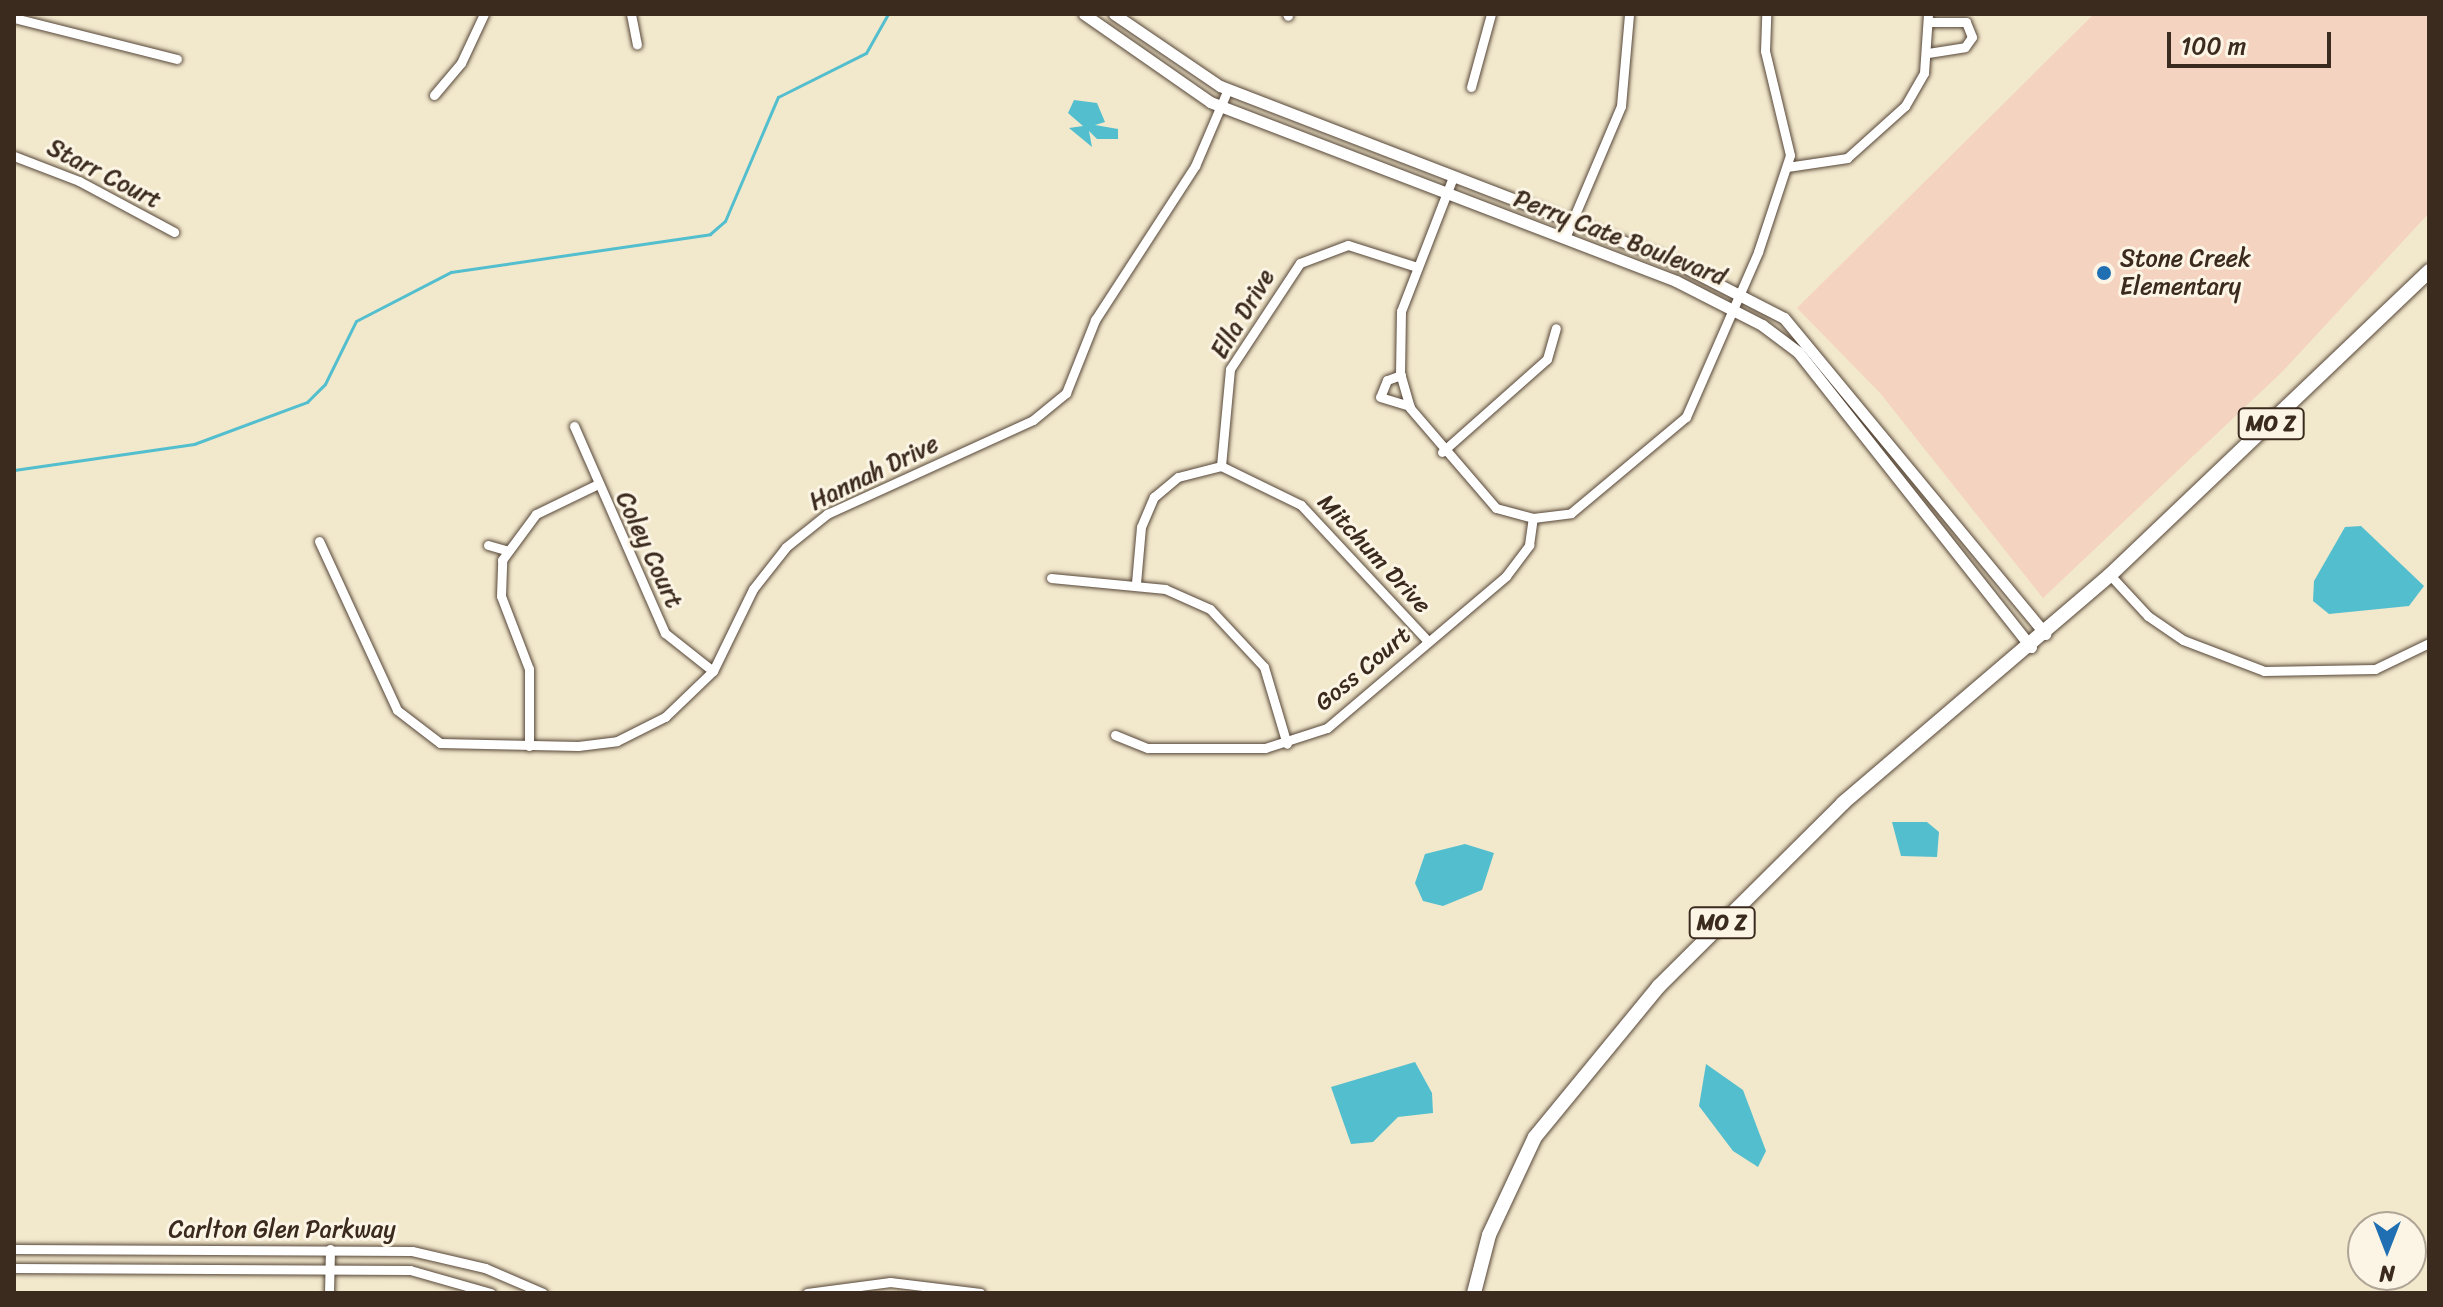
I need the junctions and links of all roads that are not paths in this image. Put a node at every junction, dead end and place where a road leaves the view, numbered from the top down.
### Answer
1 (484, 14) edge
2 (631, 14) edge
3 (1084, 14) edge
4 (1114, 14) edge
5 (1491, 14) edge
6 (1629, 14) edge
7 (1766, 14) edge
8 (14, 18) edge
9 (1929, 18) edge
10 (637, 44) dead end
11 (1928, 53) junction
12 (177, 59) dead end
13 (1471, 87) dead end
14 (1228, 89) junction
15 (434, 95) dead end
16 (1223, 108) junction
17 (14, 156) edge
18 (1787, 167) junction
19 (1453, 177) junction
20 (1446, 195) junction
21 (1571, 222) junction
22 (174, 232) dead end
23 (1565, 238) junction
24 (1417, 267) junction
25 (2429, 271) edge
26 (1741, 292) junction
27 (1734, 307) junction
28 (1556, 328) dead end
29 (1401, 375) junction
30 (1410, 406) junction
31 (574, 426) dead end
32 (1442, 452) junction
33 (1221, 466) junction
34 (596, 485) junction
35 (1533, 518) junction
36 (319, 541) dead end
37 (488, 545) dead end
38 (506, 550) junction
39 (2110, 575) junction
40 (1051, 578) dead end
41 (1136, 583) junction
42 (2045, 634) junction
43 (1428, 641) junction
44 (2429, 643) edge
45 (2031, 647) junction
46 (713, 671) junction
47 (1115, 735) dead end
48 (1287, 744) junction
49 (529, 746) junction
50 (14, 1249) edge
51 (330, 1249) junction
52 (14, 1268) edge
53 (329, 1270) junction
54 (826, 1292) edge
55 (329, 1293) edge
56 (491, 1293) edge
57 (543, 1293) edge
58 (807, 1293) edge
59 (980, 1293) edge
60 (1474, 1293) edge

1 - 15 street
2 - 10 street
3 - 16 street, Perry Cate Boulevard
4 - 14 street, Perry Cate Boulevard
5 - 13 street
6 - 21 street
7 - 18 street
8 - 12 street
9 - 11 street
9 - 11 street
11 - 18 street
14 - 16 street, Hannah Drive
14 - 19 street, Perry Cate Boulevard
16 - 20 street, Perry Cate Boulevard
16 - 46 street, Hannah Drive
17 - 22 street, Starr Court
18 - 26 street
19 - 20 street
19 - 21 street, Perry Cate Boulevard
20 - 23 street, Perry Cate Boulevard
20 - 24 street
21 - 23 street
21 - 26 street, Perry Cate Boulevard
23 - 27 street, Perry Cate Boulevard
24 - 29 street
24 - 33 street, Ella Drive
25 - 39 main road, MO Z
26 - 27 street
26 - 42 street, Perry Cate Boulevard
27 - 35 street
27 - 45 street, Perry Cate Boulevard
28 - 32 street
29 - 30 street
29 - 30 street
30 - 32 street
31 - 34 street, Coley Court
32 - 35 street
33 - 41 street
33 - 43 street, Mitchum Drive
34 - 38 street
34 - 46 street, Coley Court
35 - 43 street, Goss Court
36 - 49 street, Hannah Drive
37 - 38 street
38 - 49 street
39 - 42 main road, MO Z
39 - 44 street
40 - 41 street
41 - 48 street
42 - 45 main road, MO Z
43 - 48 street, Goss Court
45 - 60 main road, MO Z
46 - 49 street, Hannah Drive
47 - 48 street, Goss Court
50 - 51 street, Carlton Glen Parkway
51 - 53 street
51 - 57 street, Carlton Glen Parkway
52 - 53 street, Carlton Glen Parkway
53 - 55 street
53 - 56 street, Carlton Glen Parkway
54 - 58 street
54 - 59 street

